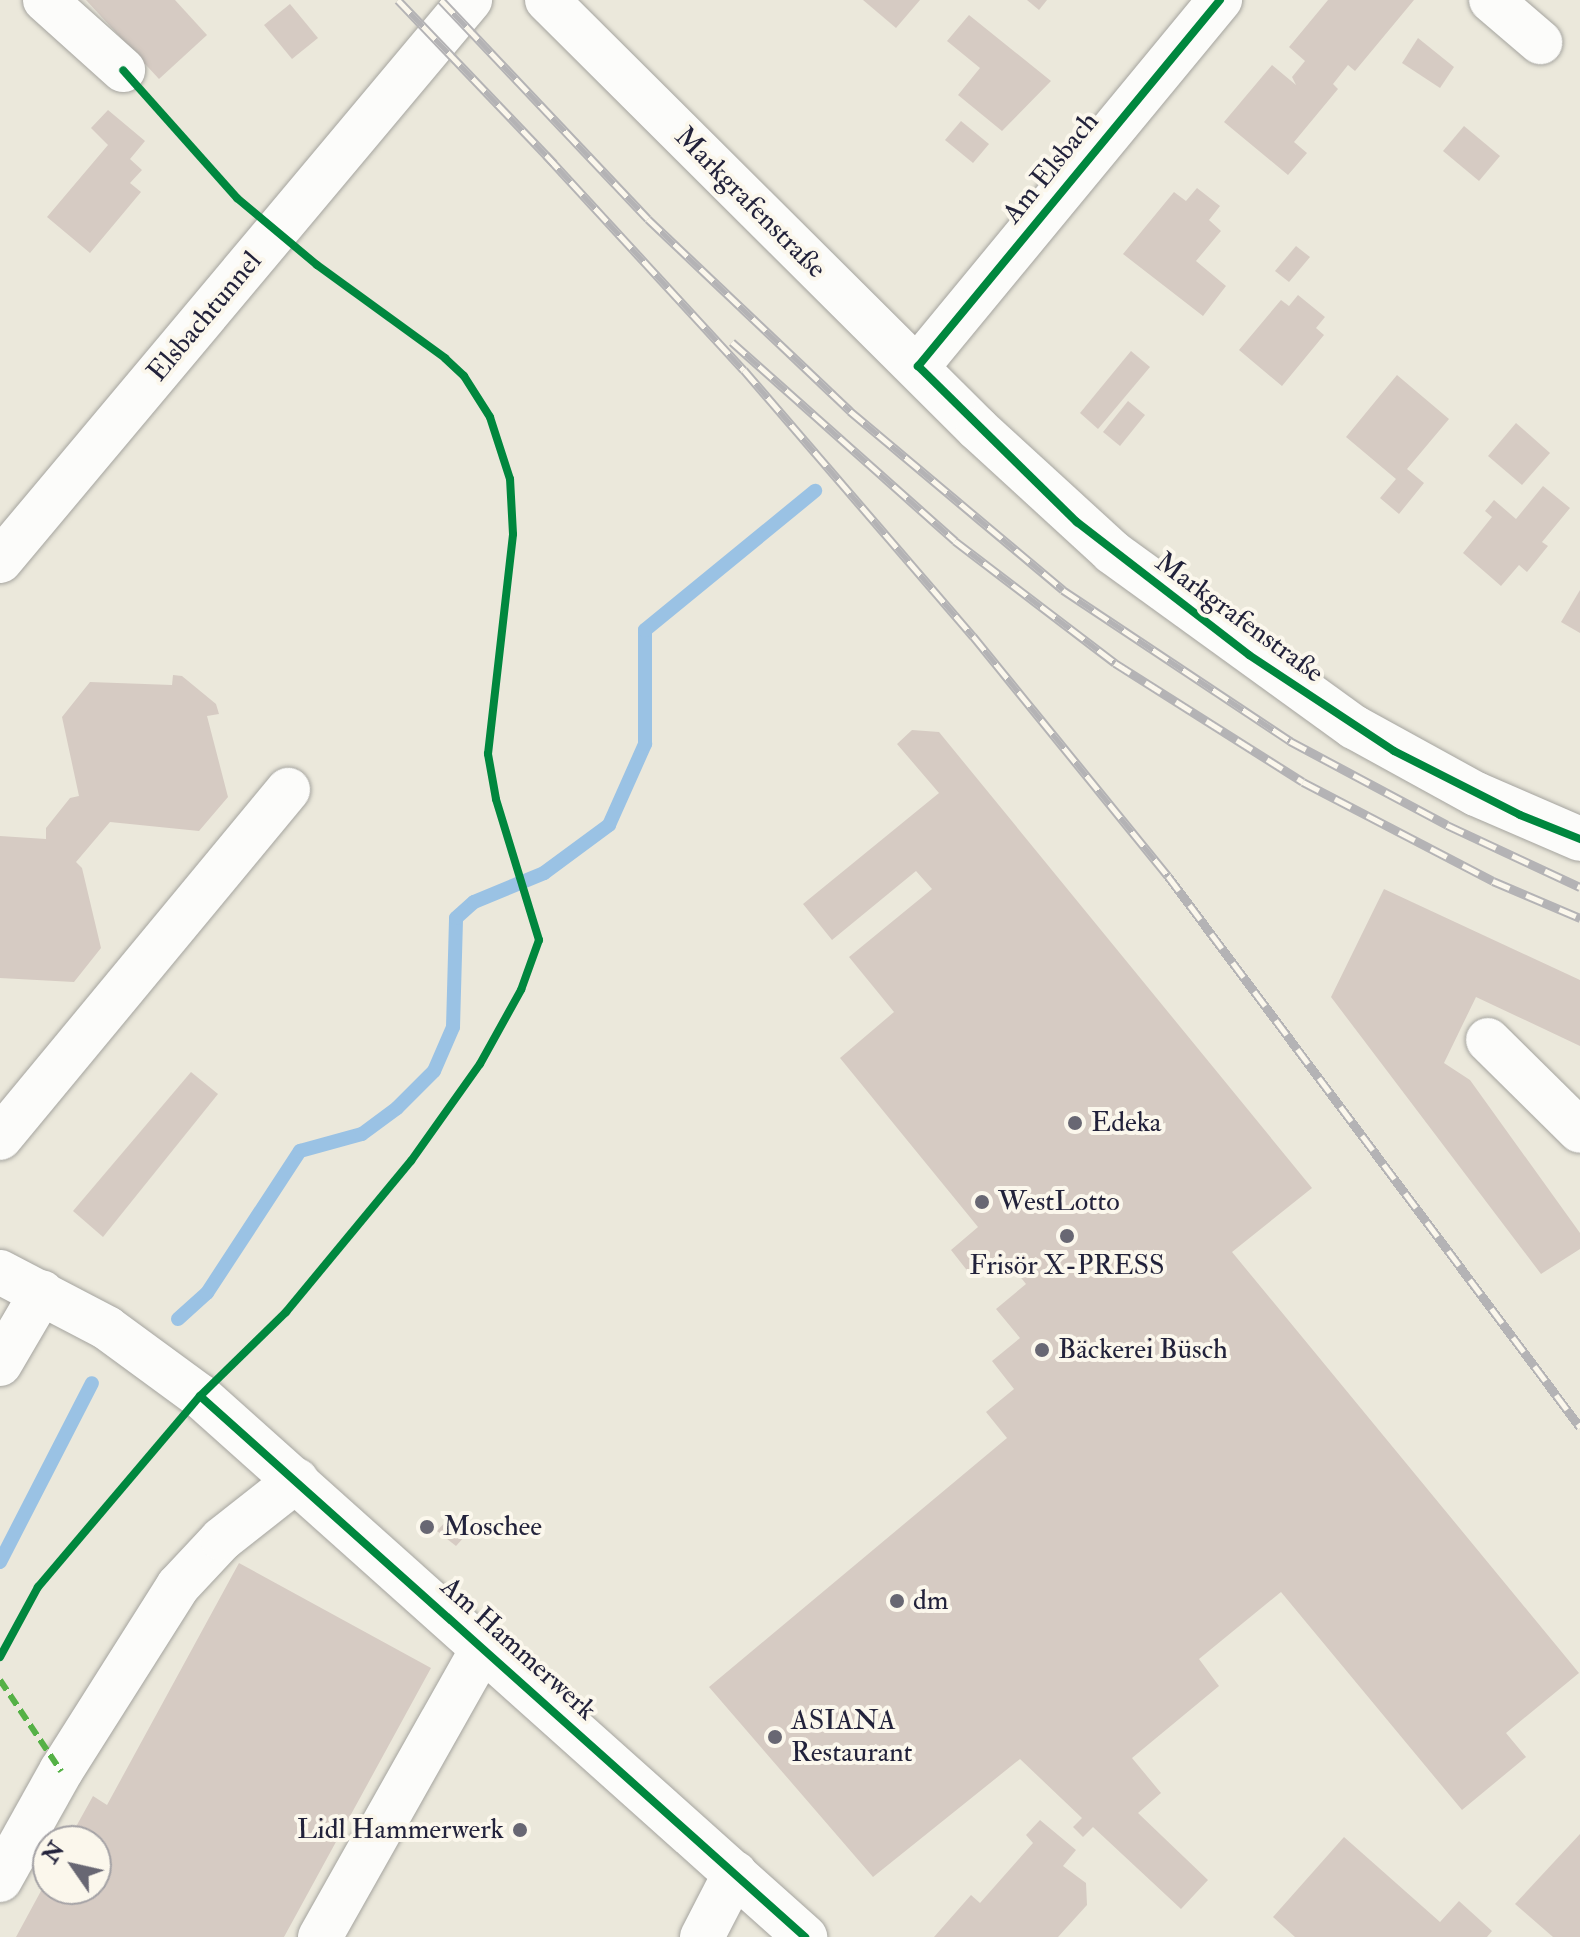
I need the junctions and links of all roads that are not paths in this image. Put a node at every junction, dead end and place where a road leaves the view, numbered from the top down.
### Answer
1 (45, 0) edge
2 (470, 0) edge
3 (547, 0) edge
4 (1220, 0) edge
5 (1491, 0) edge
6 (1540, 42) dead end
7 (123, 70) dead end
8 (918, 366) junction
9 (0, 561) edge
10 (288, 790) dead end
11 (1580, 839) edge
12 (1488, 1040) dead end
13 (1580, 1131) edge
14 (0, 1138) edge
15 (0, 1272) edge
16 (42, 1292) junction
17 (0, 1364) edge
18 (297, 1480) junction
19 (483, 1648) junction
20 (735, 1873) junction
21 (0, 1880) edge
22 (320, 1937) edge
23 (702, 1937) edge
24 (805, 1937) edge

1 - 7 street
2 - 9 street, Elsbachtunnel
3 - 8 street, Markgrafenstraße
4 - 8 street, Am Elsbach
5 - 6 street
8 - 11 street, Markgrafenstraße
10 - 14 street
12 - 13 street
15 - 16 street, Am Hammerwerk
16 - 17 street
16 - 18 street, Am Hammerwerk
18 - 19 street, Am Hammerwerk
18 - 21 street
19 - 20 street, Am Hammerwerk
19 - 22 street
20 - 23 street
20 - 24 street, Am Hammerwerk

